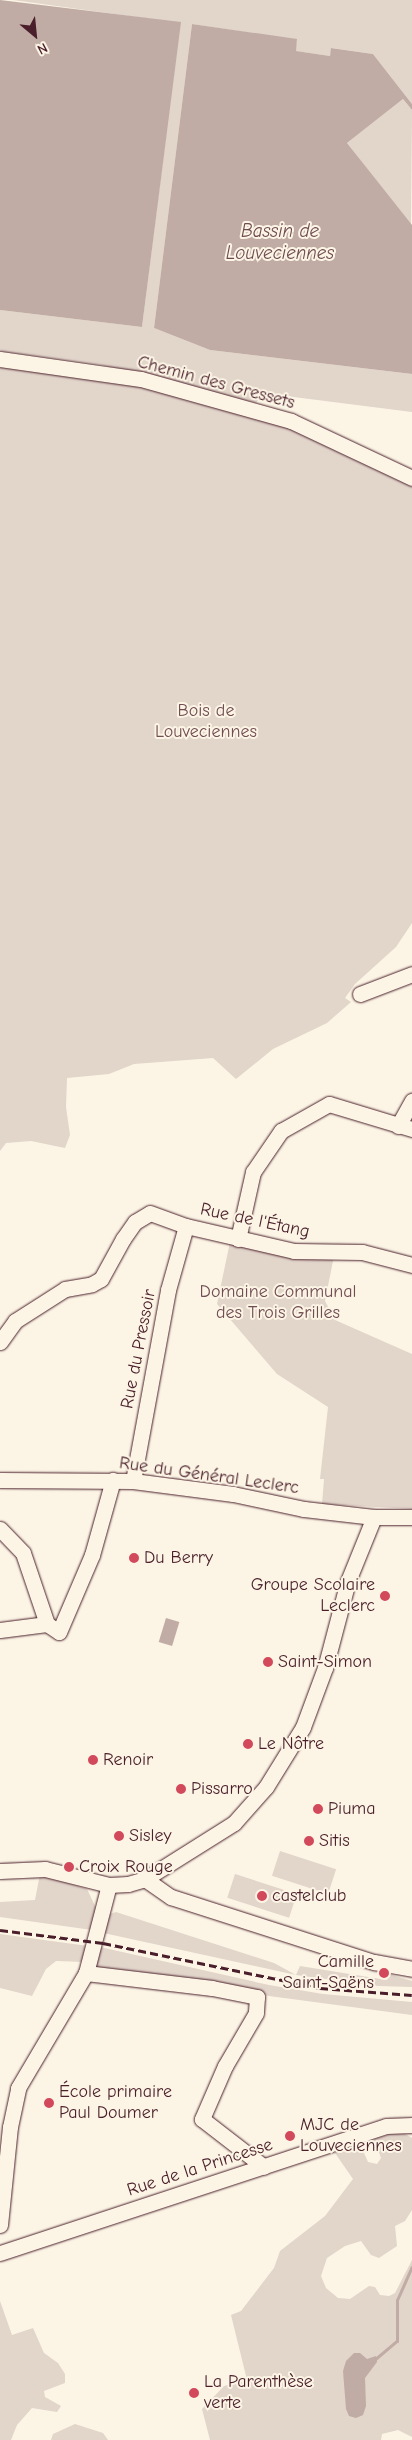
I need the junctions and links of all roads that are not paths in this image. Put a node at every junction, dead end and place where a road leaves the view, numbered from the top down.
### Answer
1 (0, 360) edge
2 (412, 478) edge
3 (412, 974) edge
4 (360, 994) dead end
5 (412, 1101) edge
6 (405, 1128) edge
7 (186, 1226) junction
8 (238, 1239) junction
9 (412, 1265) edge
10 (0, 1342) edge
11 (0, 1480) edge
12 (113, 1480) junction
13 (133, 1481) junction
14 (374, 1517) junction
15 (412, 1517) edge
16 (0, 1529) edge
17 (53, 1628) junction
18 (0, 1630) edge
19 (0, 1871) edge
20 (145, 1879) junction
21 (109, 1884) junction
22 (412, 1969) edge
23 (86, 1974) junction
24 (412, 2125) edge
25 (264, 2167) junction
26 (0, 2225) edge
27 (1, 2251) edge

1 - 2 street, Chemin des Gressets
3 - 4 street
5 - 6 street
6 - 8 street
7 - 8 street, Rue de l'Étang
7 - 10 street, Rue de l'Étang
7 - 13 street, Rue du Pressoir
8 - 9 street, Rue de l'Étang
11 - 12 street, Rue du Général Leclerc
12 - 13 street, Rue du Général Leclerc
12 - 17 street
13 - 14 street, Rue du Général Leclerc
14 - 15 street, Rue du Général Leclerc
14 - 20 street
16 - 17 street
17 - 18 street
19 - 21 street
20 - 21 street
20 - 22 street
21 - 23 street
23 - 25 street
23 - 26 street
24 - 25 street, Rue de la Princesse
25 - 27 street, Rue de la Princesse

